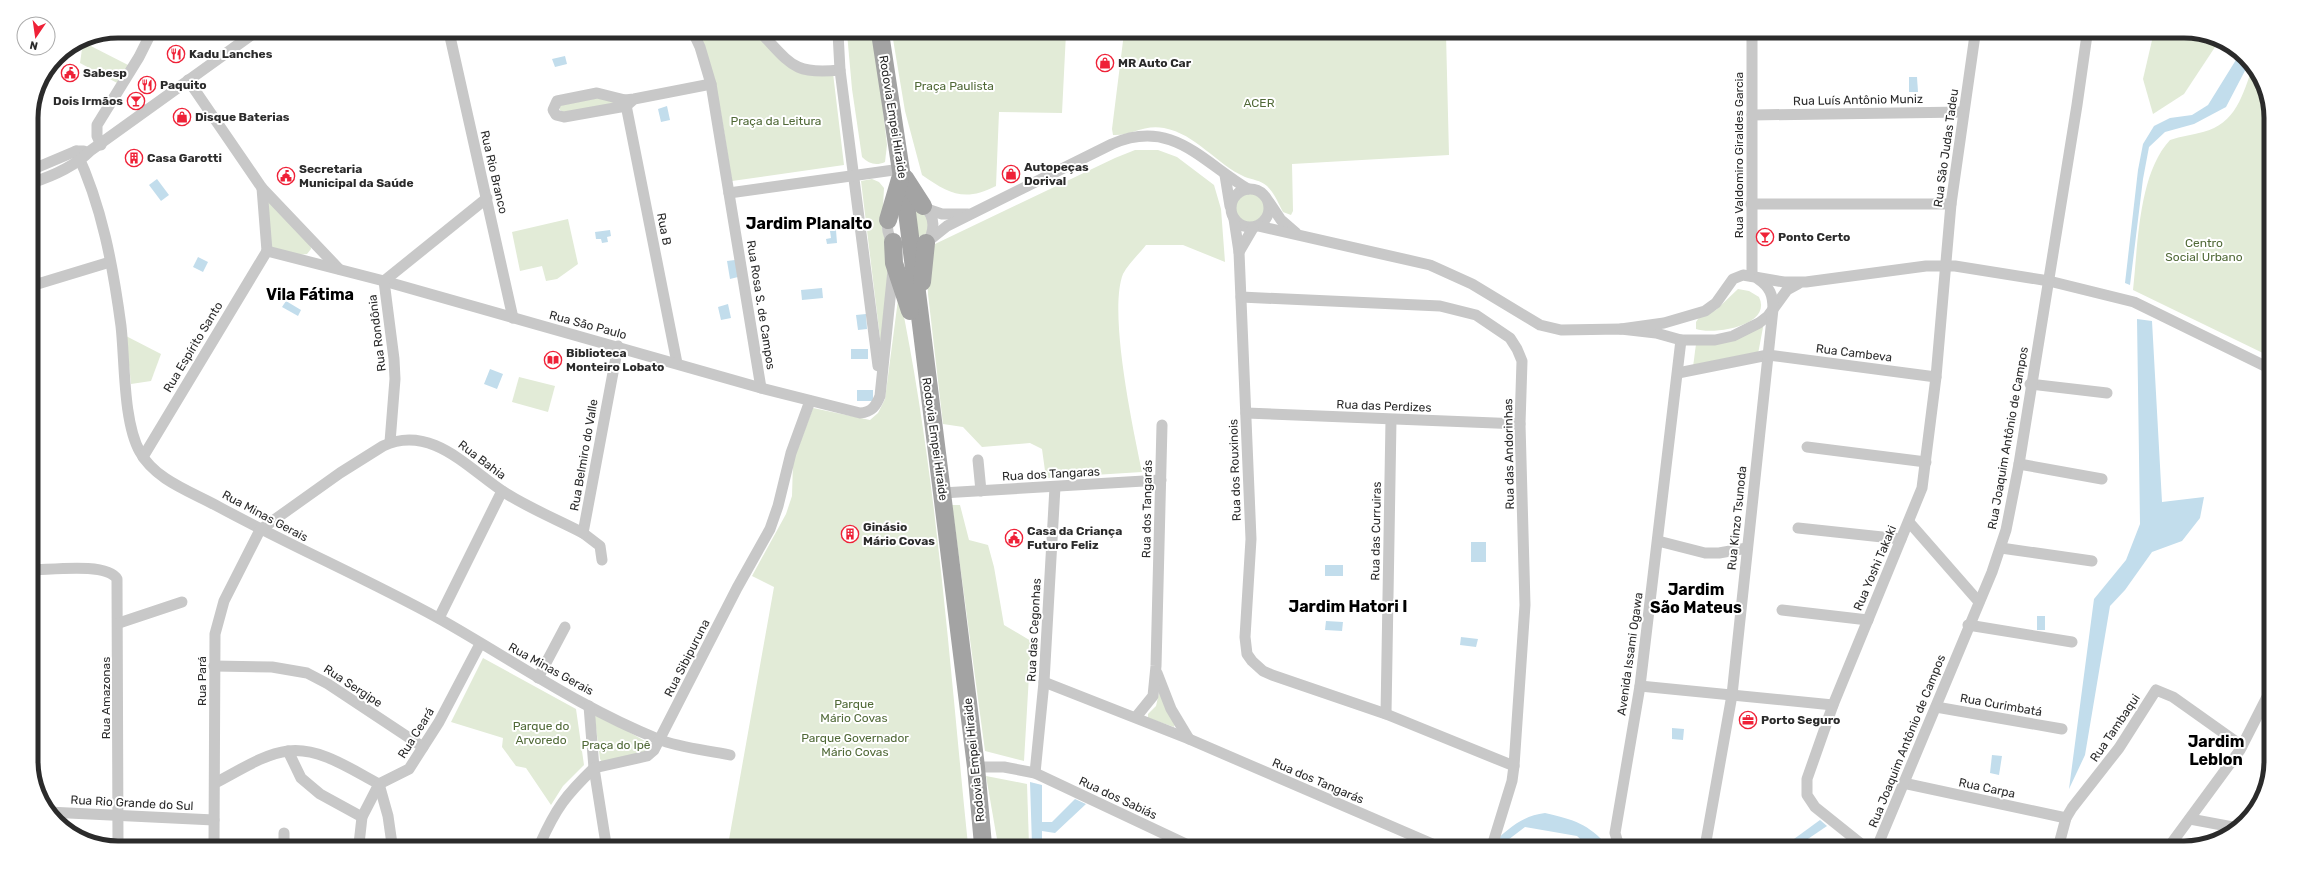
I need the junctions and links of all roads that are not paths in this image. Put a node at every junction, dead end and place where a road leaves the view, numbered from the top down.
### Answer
1 (148, 38) edge
2 (247, 38) edge
3 (450, 38) edge
4 (696, 38) edge
5 (766, 38) edge
6 (838, 38) edge
7 (881, 38) edge
8 (1752, 38) edge
9 (1975, 38) edge
10 (2087, 38) edge
11 (840, 70) junction
12 (188, 80) junction
13 (712, 84) junction
14 (628, 101) junction
15 (1964, 112) junction
16 (1752, 115) junction
17 (100, 145) junction
18 (79, 155) junction
19 (38, 168) edge
20 (902, 172) junction
21 (1225, 175) junction
22 (854, 176) junction
23 (38, 180) edge
24 (262, 188) junction
25 (1248, 189) junction
26 (729, 193) junction
27 (487, 198) junction
28 (1267, 198) junction
29 (1751, 204) junction
30 (1951, 204) junction
31 (919, 206) junction
32 (1230, 206) junction
33 (976, 213) junction
34 (1234, 219) junction
35 (888, 220) junction
36 (1255, 227) junction
37 (1298, 234) junction
38 (314, 241) junction
39 (893, 242) junction
40 (922, 244) junction
41 (266, 251) junction
42 (1239, 252) junction
43 (290, 257) junction
44 (110, 262) junction
45 (894, 263) junction
46 (1946, 265) junction
47 (339, 269) junction
48 (1752, 276) junction
49 (384, 281) junction
50 (2049, 281) junction
51 (1806, 282) junction
52 (38, 284) edge
53 (1240, 297) junction
54 (1773, 309) junction
55 (1684, 317) junction
56 (513, 318) junction
57 (1618, 330) junction
58 (1681, 340) junction
59 (618, 346) junction
60 (923, 347) junction
61 (1768, 355) junction
62 (677, 363) junction
63 (2264, 366) edge
64 (1678, 373) junction
65 (1936, 377) junction
66 (2030, 384) junction
67 (880, 385) junction
68 (762, 388) junction
69 (2107, 393) dead end
70 (810, 401) junction
71 (1246, 413) junction
72 (1391, 420) junction
73 (1520, 424) junction
74 (1162, 425) dead end
75 (390, 442) junction
76 (1807, 447) dead end
77 (143, 457) junction
78 (978, 460) dead end
79 (1926, 462) junction
80 (2019, 464) junction
81 (2102, 479) dead end
82 (1161, 480) junction
83 (1055, 487) junction
84 (502, 491) junction
85 (981, 491) junction
86 (942, 493) junction
87 (1909, 522) junction
88 (1798, 528) dead end
89 (260, 530) junction
90 (583, 533) junction
91 (1901, 538) junction
92 (1658, 541) junction
93 (1747, 548) junction
94 (2001, 548) junction
95 (602, 560) dead end
96 (2092, 560) dead end
97 (38, 570) edge
98 (182, 602) dead end
99 (1979, 602) junction
100 (1782, 610) dead end
101 (439, 618) junction
102 (1868, 620) junction
103 (119, 623) junction
104 (1968, 625) junction
105 (565, 627) dead end
106 (2072, 642) dead end
107 (480, 644) junction
108 (214, 666) junction
109 (1156, 666) junction
110 (538, 678) junction
111 (1044, 682) junction
112 (1640, 686) junction
113 (1732, 696) junction
114 (2264, 703) edge
115 (1833, 705) junction
116 (589, 706) junction
117 (1936, 707) junction
118 (1386, 714) junction
119 (1136, 718) junction
120 (2062, 729) dead end
121 (660, 740) junction
122 (1189, 740) junction
123 (2242, 746) junction
124 (423, 747) junction
125 (288, 751) junction
126 (730, 755) dead end
127 (1514, 766) junction
128 (594, 768) junction
129 (976, 768) junction
130 (1035, 773) junction
131 (215, 783) junction
132 (1903, 783) junction
133 (378, 784) junction
134 (58, 813) edge
135 (119, 816) junction
136 (362, 817) junction
137 (2066, 818) junction
138 (2190, 819) junction
139 (214, 820) junction
140 (2229, 826) edge
141 (118, 841) edge
142 (214, 841) edge
143 (359, 841) edge
144 (392, 841) edge
145 (542, 841) edge
146 (606, 841) edge
147 (982, 841) edge
148 (1179, 841) edge
149 (1425, 841) edge
150 (1494, 841) edge
151 (1617, 841) edge
152 (1706, 841) edge
153 (1858, 841) edge
154 (1879, 841) edge
155 (2060, 841) edge
156 (2173, 841) edge

1 - 17 street
2 - 12 street
3 - 27 street, Rua Rio Branco
4 - 13 street, Rua Rosa S. de Campos
5 - 11 street
6 - 11 street
7 - 20 main road, Rodovia Empei Hiraide
8 - 16 street, Rua Valdomiro Giraldes Garcia
9 - 15 street, Rua São Judas Tadeu
10 - 50 street, Rua Joaquim Antônio de Campos
11 - 22 street
12 - 17 street
12 - 24 street
13 - 14 street
13 - 26 street, Rua Rosa S. de Campos
14 - 14 street
14 - 62 street, Rua B
15 - 16 street, Rua Luís Antônio Muniz
15 - 30 street, Rua São Judas Tadeu
16 - 29 street, Rua Valdomiro Giraldes Garcia
17 - 18 street
18 - 19 street
18 - 23 street
18 - 44 street, Rua Minas Gerais
20 - 22 street
20 - 31 main road
20 - 35 main road
21 - 25 street
21 - 32 street
21 - 33 street
22 - 26 street
22 - 67 street
24 - 38 street
24 - 41 street
25 - 28 street
25 - 32 street
26 - 68 street, Rua Rosa S. de Campos
27 - 49 street, Rua Rondônia
27 - 56 street, Rua Rio Branco
28 - 36 street
28 - 37 street
29 - 30 street
29 - 48 street, Rua Valdomiro Giraldes Garcia
30 - 46 street, Rua São Judas Tadeu
31 - 33 street
31 - 35 street
31 - 40 main road
31 - 40 street
32 - 34 street
33 - 40 street
34 - 36 street
34 - 42 street, Rua dos Rouxinois
35 - 39 street
36 - 37 street
36 - 42 street
37 - 57 street
38 - 43 street
38 - 47 street
39 - 40 street
39 - 45 main road
40 - 60 main road
41 - 43 street, Rua São Paulo
41 - 77 street, Rua Espírito Santo
42 - 53 street, Rua dos Rouxinois
43 - 47 street, Rua São Paulo
44 - 52 street
44 - 77 street, Rua Minas Gerais
45 - 60 main road
45 - 67 street
46 - 50 street
46 - 51 street
46 - 65 street, Rua Yoshi Takaki
47 - 49 street, Rua São Paulo
48 - 51 street
48 - 54 street
48 - 55 street
49 - 56 street, Rua São Paulo
49 - 75 street, Rua Rondônia
50 - 63 street
50 - 66 street, Rua Joaquim Antônio de Campos
51 - 54 street
53 - 71 street, Rua dos Rouxinois
53 - 73 street, Rua das Andorinhas
54 - 58 street
54 - 61 street, Rua Kinzo Tsunoda
55 - 57 street
55 - 58 street, Avenida Issami Ogawa
56 - 59 street, Rua São Paulo
57 - 58 street
58 - 64 street, Avenida Issami Ogawa
59 - 62 street, Rua São Paulo
59 - 90 street, Rua Belmiro do Valle
60 - 86 main road, Rodovia Empei Hiraide
61 - 64 street, Rua Cambeva
61 - 65 street, Rua Cambeva
61 - 93 street, Rua Kinzo Tsunoda
62 - 68 street, Rua São Paulo
64 - 92 street, Avenida Issami Ogawa
65 - 79 street, Rua Yoshi Takaki
66 - 69 street
66 - 80 street, Rua Joaquim Antônio de Campos
67 - 70 street, Rua São Paulo
68 - 70 street, Rua São Paulo
70 - 121 street, Rua Sibipuruna
71 - 72 street, Rua das Perdizes
71 - 118 street, Rua dos Rouxinois
72 - 73 street, Rua das Perdizes
72 - 118 street, Rua das Curruiras
73 - 127 street, Rua das Andorinhas
74 - 82 street, Rua dos Tangarás
75 - 84 street, Rua Bahia
75 - 89 street, Rua Bahia
76 - 79 street
77 - 89 street, Rua Minas Gerais
78 - 85 street
79 - 87 street, Rua Yoshi Takaki
80 - 81 street
80 - 94 street, Rua Joaquim Antônio de Campos
82 - 83 street, Rua dos Tangaras
82 - 109 street, Rua dos Tangarás
83 - 85 street, Rua dos Tangaras
83 - 111 street, Rua das Cegonhas
84 - 90 street
84 - 101 street, Rua Bahia
85 - 86 street, Rua dos Tangaras
86 - 129 main road, Rodovia Empei Hiraide
87 - 91 street, Rua Yoshi Takaki
87 - 99 street
88 - 91 street
89 - 101 street, Rua Minas Gerais
89 - 108 street, Rua Pará
90 - 95 street
91 - 102 street, Rua Yoshi Takaki
92 - 93 street
92 - 112 street, Avenida Issami Ogawa
93 - 113 street, Rua Kinzo Tsunoda
94 - 96 street
94 - 99 street, Rua Joaquim Antônio de Campos
97 - 103 street, Rua Amazonas
98 - 103 street
99 - 104 street, Rua Joaquim Antônio de Campos
100 - 102 street
101 - 107 street, Rua Minas Gerais
102 - 115 street, Rua Yoshi Takaki
103 - 135 street, Rua Amazonas
104 - 106 street
104 - 117 street, Rua Joaquim Antônio de Campos
105 - 110 street
107 - 110 street, Rua Minas Gerais
107 - 124 street, Rua Ceará
108 - 124 street, Rua Sergipe
108 - 131 street, Rua Pará
109 - 119 street, Rua dos Tangarás
109 - 122 street, Rua dos Tangarás
110 - 116 street, Rua Minas Gerais
111 - 119 street, Rua dos Tangarás
111 - 130 street, Rua das Cegonhas
112 - 113 street
112 - 151 street, Avenida Issami Ogawa
113 - 115 street
113 - 152 street, Rua Kinzo Tsunoda
114 - 123 street
115 - 153 street, Rua Yoshi Takaki
116 - 121 street, Rua Minas Gerais
116 - 128 street
117 - 120 street, Rua Curimbatá
117 - 132 street, Rua Joaquim Antônio de Campos
118 - 127 street, Rua dos Rouxinois
119 - 122 street, Rua dos Tangarás
121 - 126 street, Rua Minas Gerais
121 - 128 street, Rua Sibipuruna
122 - 149 street, Rua dos Tangarás
123 - 137 street, Rua Tambaqui
123 - 138 street
124 - 133 street, Rua Ceará
125 - 131 street
125 - 133 street
125 - 136 street
127 - 150 street, Rua das Andorinhas
128 - 145 street
128 - 146 street
129 - 130 street, Rua dos Sabiás
129 - 147 main road, Rodovia Empei Hiraide
130 - 148 street, Rua dos Sabiás
131 - 139 street, Rua Pará
132 - 137 street, Rua Carpa
132 - 154 street, Rua Joaquim Antônio de Campos
133 - 136 street
133 - 144 street
134 - 135 street, Rua Rio Grande do Sul
135 - 139 street, Rua Rio Grande do Sul
135 - 141 street, Rua Amazonas
136 - 143 street
137 - 155 street, Rua Tambaqui
138 - 140 street
138 - 156 street
139 - 142 street, Rua Pará

